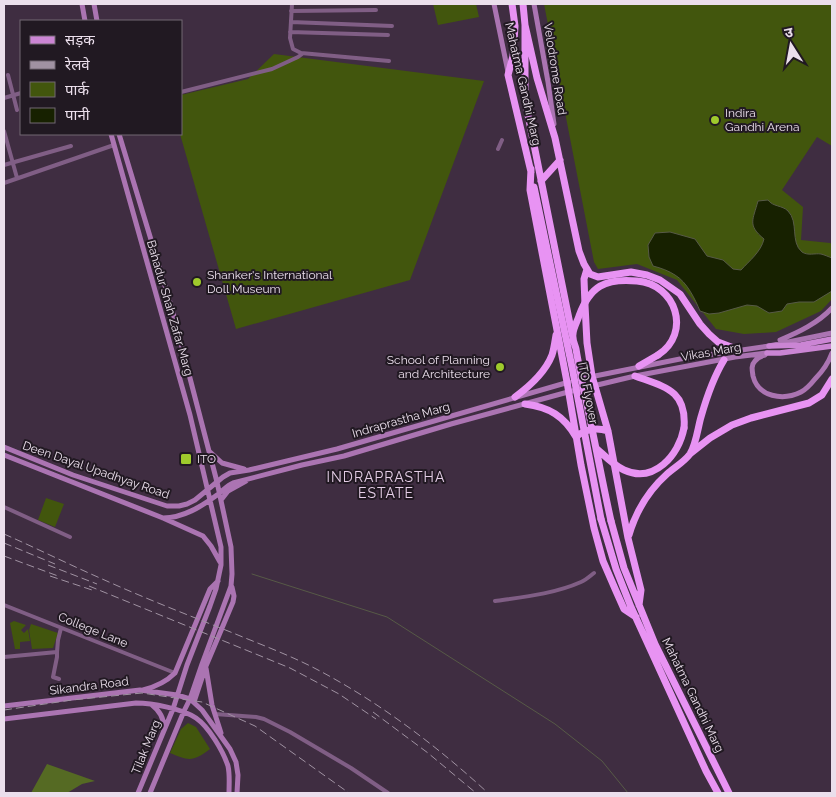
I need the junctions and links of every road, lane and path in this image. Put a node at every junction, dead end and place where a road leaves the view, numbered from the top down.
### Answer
1 (82, 4) edge
2 (94, 4) edge
3 (292, 4) edge
4 (494, 4) edge
5 (512, 4) edge
6 (523, 4) edge
7 (534, 4) edge
8 (292, 10) junction
9 (376, 10) dead end
10 (85, 20) edge
11 (97, 20) edge
12 (291, 22) junction
13 (525, 25) junction
14 (392, 26) dead end
15 (290, 32) junction
16 (388, 35) dead end
17 (302, 53) junction
18 (389, 61) dead end
19 (8, 75) dead end
20 (508, 75) junction
21 (182, 92) edge
22 (20, 93) edge
23 (13, 95) junction
24 (4, 98) edge
25 (17, 110) dead end
26 (4, 131) edge
27 (111, 135) edge
28 (120, 135) edge
29 (556, 138) junction
30 (502, 140) dead end
31 (114, 145) junction
32 (71, 146) dead end
33 (498, 150) dead end
34 (560, 160) junction
35 (13, 162) junction
36 (4, 165) edge
37 (530, 169) junction
38 (17, 178) junction
39 (4, 182) edge
40 (539, 185) junction
41 (587, 269) junction
42 (832, 308) edge
43 (557, 331) junction
44 (832, 333) edge
45 (572, 334) junction
46 (829, 341) edge
47 (769, 346) junction
48 (739, 350) junction
49 (768, 353) junction
50 (832, 354) edge
51 (724, 360) junction
52 (640, 366) junction
53 (592, 376) junction
54 (635, 376) junction
55 (832, 379) edge
56 (567, 382) junction
57 (595, 386) junction
58 (568, 392) junction
59 (516, 398) junction
60 (525, 404) junction
61 (608, 431) junction
62 (576, 437) junction
63 (4, 447) edge
64 (596, 448) junction
65 (208, 450) junction
66 (691, 453) junction
67 (4, 455) edge
68 (249, 470) junction
69 (250, 478) junction
70 (217, 482) junction
71 (208, 488) junction
72 (220, 493) junction
73 (210, 500) junction
74 (221, 500) junction
75 (4, 508) edge
76 (162, 518) junction
77 (70, 537) dead end
78 (628, 538) junction
79 (221, 565) junction
80 (594, 572) dead end
81 (218, 581) junction
82 (231, 586) junction
83 (495, 601) dead end
84 (4, 605) edge
85 (639, 605) junction
86 (636, 617) junction
87 (61, 628) junction
88 (57, 652) junction
89 (4, 656) edge
90 (180, 662) junction
91 (187, 665) junction
92 (206, 666) junction
93 (175, 673) junction
94 (59, 679) dead end
95 (140, 690) junction
96 (127, 692) junction
97 (178, 695) junction
98 (192, 700) junction
99 (128, 703) junction
100 (150, 703) junction
101 (4, 706) edge
102 (173, 709) junction
103 (184, 711) junction
104 (215, 714) junction
105 (4, 719) edge
106 (164, 728) junction
107 (223, 738) junction
108 (230, 749) junction
109 (222, 753) junction
110 (138, 793) edge
111 (150, 793) edge
112 (229, 793) edge
113 (237, 793) edge
114 (388, 793) edge
115 (718, 793) edge
116 (729, 793) edge

1 - 10 main road
2 - 11 main road
3 - 8 street
4 - 20 main road, Mahatma Gandhi Marg
5 - 20 highway
6 - 13 highway, Mahatma Gandhi Marg
7 - 29 main road, Velodrome Road
8 - 9 street
8 - 12 street
12 - 14 street
12 - 15 street
13 - 29 highway
13 - 40 highway, Mahatma Gandhi Marg
15 - 16 street
15 - 17 street
17 - 18 street
17 - 21 street
19 - 23 street
20 - 37 highway, Mahatma Gandhi Marg
22 - 23 street
23 - 24 street
23 - 25 street
26 - 35 street
27 - 31 main road, Bahadur Shah Zafar Marg
28 - 65 main road, Bahadur Shah Zafar Marg
29 - 34 highway
30 - 33 street
31 - 38 street
31 - 71 main road, Bahadur Shah Zafar Marg
32 - 35 street
34 - 40 highway
34 - 41 highway
35 - 36 street
35 - 38 street
37 - 40 highway, ITO Flyover
37 - 43 highway
38 - 39 street
40 - 45 highway, ITO Flyover
40 - 86 highway, ITO Flyover, bridge
41 - 48 highway
41 - 53 highway
42 - 47 main road
43 - 56 highway
43 - 59 highway
44 - 46 main road, Vikas Marg
45 - 52 highway, bridge
45 - 64 highway, ITO Flyover, bridge
46 - 47 main road, Vikas Marg
46 - 49 main road, Vikas Marg
47 - 48 main road, Vikas Marg
48 - 52 main road, Vikas Marg
49 - 50 main road
49 - 51 main road, Vikas Marg
51 - 54 main road, Vikas Marg
51 - 66 highway
52 - 53 main road, Vikas Marg
53 - 56 main road, Indraprastha Marg
53 - 57 highway
54 - 57 main road, Vikas Marg
54 - 64 highway, bridge
55 - 66 highway
56 - 58 highway
56 - 59 main road, Indraprastha Marg
57 - 58 main road, Vikas Marg
57 - 61 highway
58 - 60 main road, Indraprastha Marg
58 - 62 highway
59 - 68 main road, Indraprastha Marg
60 - 62 highway
60 - 69 main road, Indraprastha Marg
61 - 62 highway
61 - 78 highway
62 - 86 highway
63 - 71 main road, Deen Dayal Upadhyay Road
64 - 85 highway, ITO Flyover, bridge
65 - 68 main road
65 - 70 main road, Bahadur Shah Zafar Marg
66 - 78 highway
67 - 76 main road, Deen Dayal Upadhyay Road
68 - 70 main road, Indraprastha Marg
69 - 72 main road, Indraprastha Marg
69 - 74 main road
70 - 71 main road, Deen Dayal Upadhyay Road
70 - 72 main road, Bahadur Shah Zafar Marg
71 - 73 main road, Bahadur Shah Zafar Marg
72 - 73 main road, Indraprastha Marg
72 - 74 main road
73 - 76 main road, Indraprastha Marg
73 - 79 main road
74 - 82 main road
75 - 77 street
76 - 79 main road, Deen Dayal Upadhyay Road
78 - 85 highway
79 - 81 main road
80 - 83 street
81 - 90 main road
81 - 91 main road
82 - 92 main road
82 - 98 main road
84 - 87 street, College Lane
85 - 116 highway, Mahatma Gandhi Marg
86 - 115 highway, Mahatma Gandhi Marg
87 - 88 street
87 - 93 street, College Lane
88 - 89 street
88 - 94 street
90 - 91 main road
90 - 93 main road
91 - 97 main road, Tilak Marg
92 - 98 main road
92 - 104 main road
93 - 95 main road
95 - 96 main road, Sikandra Road
95 - 97 main road, Sikandra Road
96 - 99 main road
96 - 101 main road, Sikandra Road
97 - 98 main road, Sikandra Road
97 - 102 main road, Tilak Marg
98 - 103 main road, Tilak Marg
98 - 107 main road
99 - 100 main road, Sikandra Road
99 - 105 main road, Sikandra Road
100 - 102 main road, Sikandra Road
100 - 106 main road
102 - 103 main road, Sikandra Road
102 - 106 main road, Tilak Marg
103 - 109 main road
103 - 111 main road, Tilak Marg
104 - 107 main road
104 - 114 street
106 - 110 main road, Tilak Marg
107 - 108 main road
108 - 109 main road
108 - 113 main road
109 - 112 main road

